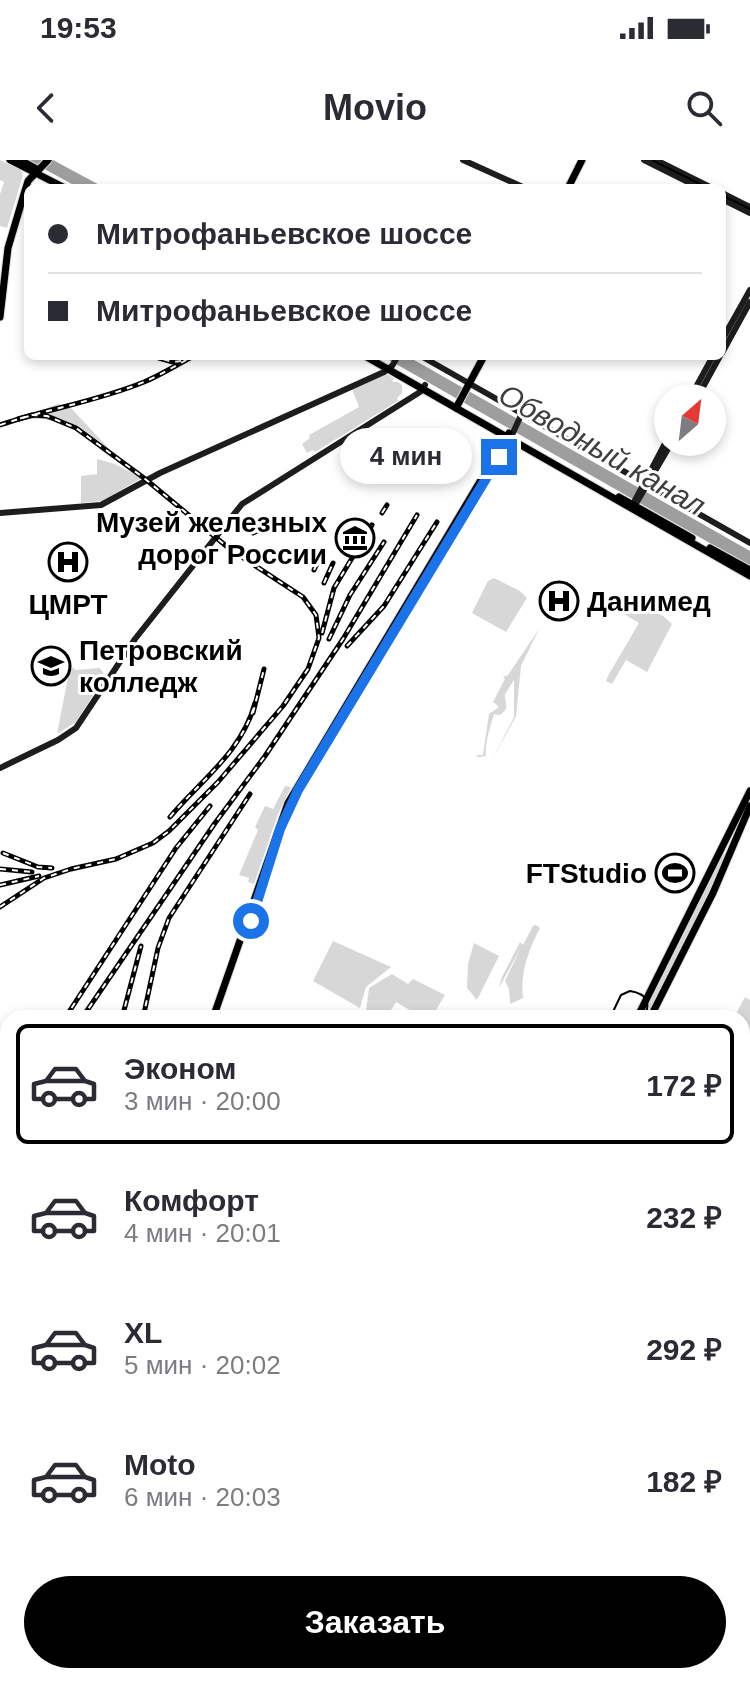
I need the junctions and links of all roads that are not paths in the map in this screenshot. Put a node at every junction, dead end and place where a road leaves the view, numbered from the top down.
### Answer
1 (10, 160) edge
2 (20, 160) edge
3 (456, 160) edge
4 (463, 160) edge
5 (580, 160) edge
6 (644, 160) edge
7 (656, 160) edge
8 (39, 167) edge
9 (27, 184) edge
10 (60, 184) edge
11 (66, 184) edge
12 (510, 184) edge
13 (516, 184) edge
14 (568, 184) edge
15 (692, 184) edge
16 (704, 184) edge
17 (24, 193) edge
18 (726, 198) edge
19 (750, 210) edge
20 (1, 285) edge
21 (750, 290) edge
22 (750, 302) edge
23 (0, 317) edge
24 (726, 333) edge
25 (726, 345) edge
26 (427, 360) edge
27 (480, 360) edge
28 (711, 360) edge
29 (718, 360) edge
30 (393, 364) edge
31 (698, 384) edge
32 (705, 384) edge
33 (424, 386) junction
34 (467, 386) junction
35 (458, 403) junction
36 (520, 417) junction
37 (510, 434) junction
38 (659, 456) edge
39 (663, 456) edge
40 (644, 487) junction
41 (634, 504) junction
42 (0, 513) edge
43 (750, 544) edge
44 (750, 573) edge
45 (0, 768) edge
46 (750, 791) edge
47 (750, 806) edge
48 (218, 1010) edge
49 (641, 1010) edge
50 (654, 1010) edge

1 - 8 main road
2 - 8 main road
3 - 12 main road
4 - 13 main road
5 - 14 main road
6 - 15 main road
7 - 16 main road
8 - 9 main road
8 - 10 main road
8 - 11 main road
17 - 20 main road
18 - 19 main road
20 - 23 main road
21 - 24 main road
22 - 25 main road
26 - 34 main road
27 - 34 main road
28 - 31 main road
29 - 32 main road
30 - 33 main road
30 - 42 main road
33 - 35 main road
33 - 45 main road
34 - 35 main road
34 - 36 main road
35 - 37 main road
36 - 37 main road
36 - 40 main road
37 - 41 main road
37 - 48 main road
38 - 40 main road
39 - 40 main road
40 - 41 main road
40 - 43 main road
41 - 44 main road
46 - 49 main road
47 - 50 main road

